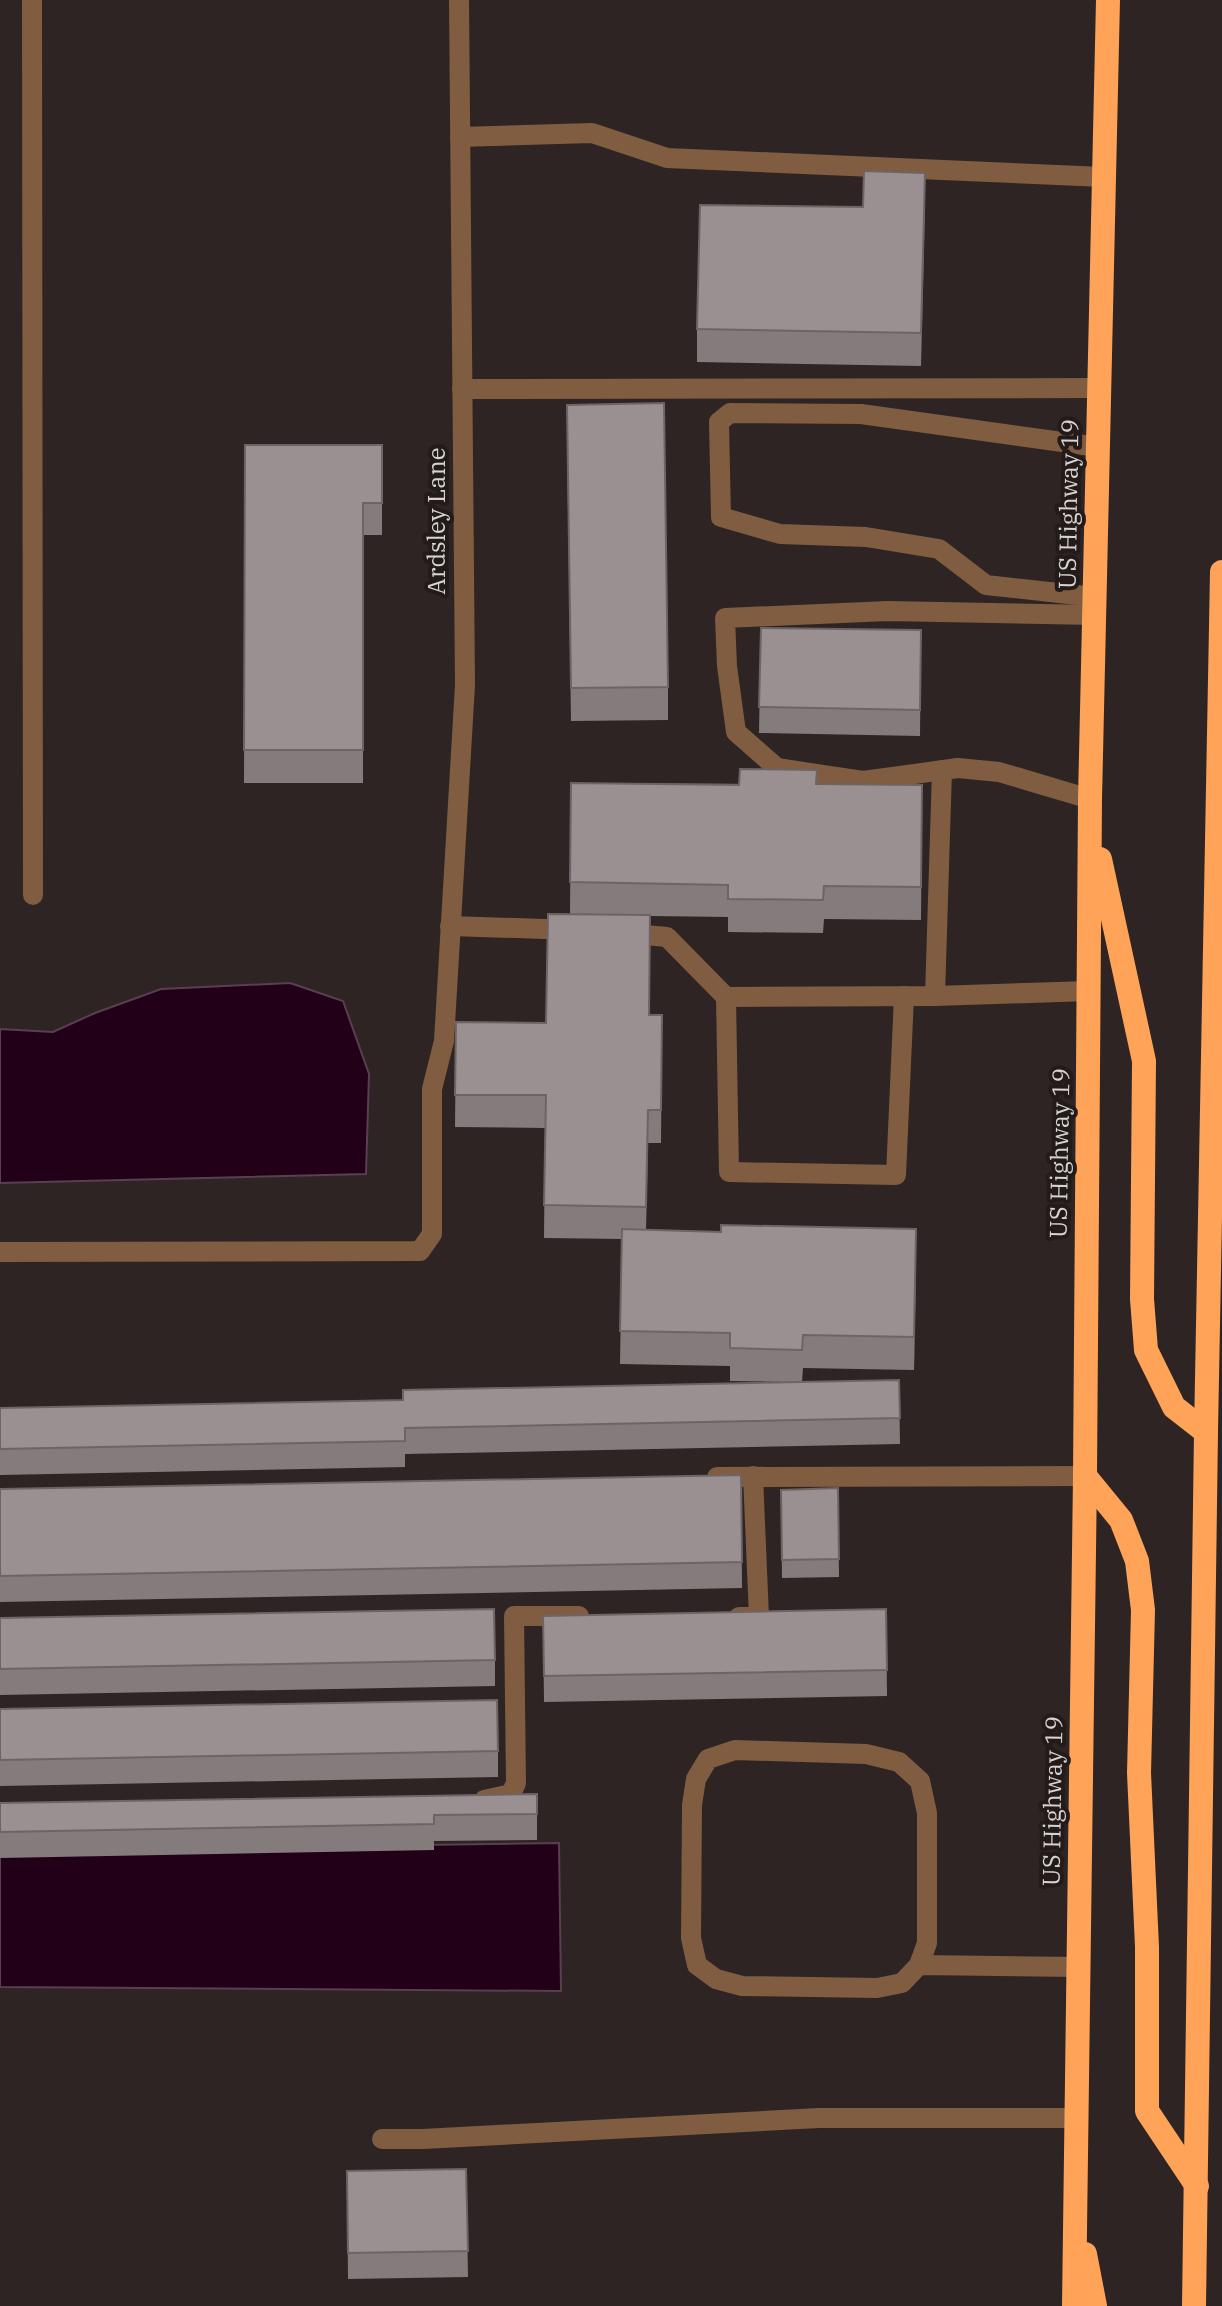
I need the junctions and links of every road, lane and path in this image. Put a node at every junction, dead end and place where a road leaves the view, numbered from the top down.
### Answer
1 (32, 0) edge
2 (459, 0) edge
3 (1108, 0) edge
4 (460, 137) junction
5 (1104, 177) junction
6 (1100, 388) junction
7 (462, 389) junction
8 (1098, 447) junction
9 (1222, 572) edge
10 (1095, 606) junction
11 (1220, 765) edge
12 (942, 770) junction
13 (1090, 806) junction
14 (33, 895) dead end
15 (450, 926) junction
16 (1089, 991) junction
17 (904, 996) junction
18 (935, 996) junction
19 (726, 997) junction
20 (1217, 1143) edge
21 (0, 1252) edge
22 (1214, 1431) edge
23 (753, 1476) junction
24 (1085, 1476) junction
25 (690, 1478) edge
26 (606, 1616) edge
27 (713, 1617) edge
28 (460, 1800) edge
29 (919, 1965) junction
30 (1079, 1967) junction
31 (1077, 2118) junction
32 (382, 2139) dead end
33 (1197, 2186) junction
34 (1076, 2204) junction
35 (1074, 2306) edge
36 (1095, 2306) edge
37 (1194, 2306) edge

1 - 14 street
2 - 4 street, Ardsley Lane
3 - 5 highway, US Highway 19
4 - 5 street
4 - 7 street, Ardsley Lane
5 - 6 highway, US Highway 19
6 - 7 street
6 - 8 highway, US Highway 19
7 - 15 street, Ardsley Lane
8 - 10 highway, US Highway 19
8 - 10 street
9 - 11 highway
10 - 12 street
10 - 13 highway, US Highway 19
11 - 20 highway
12 - 13 street
12 - 18 street
13 - 16 highway, US Highway 19
13 - 22 highway
15 - 19 street
15 - 21 street, Ardsley Lane
16 - 18 street
16 - 24 highway, US Highway 19
17 - 18 street
17 - 19 street
17 - 19 street
20 - 22 highway
22 - 33 highway
23 - 24 street
23 - 25 street
23 - 27 street
24 - 30 highway, US Highway 19
24 - 33 highway
26 - 28 street
29 - 29 street
29 - 30 street
30 - 31 highway, US Highway 19
31 - 32 street
31 - 34 highway, US Highway 19
33 - 37 highway
34 - 35 highway, US Highway 19
34 - 36 highway

